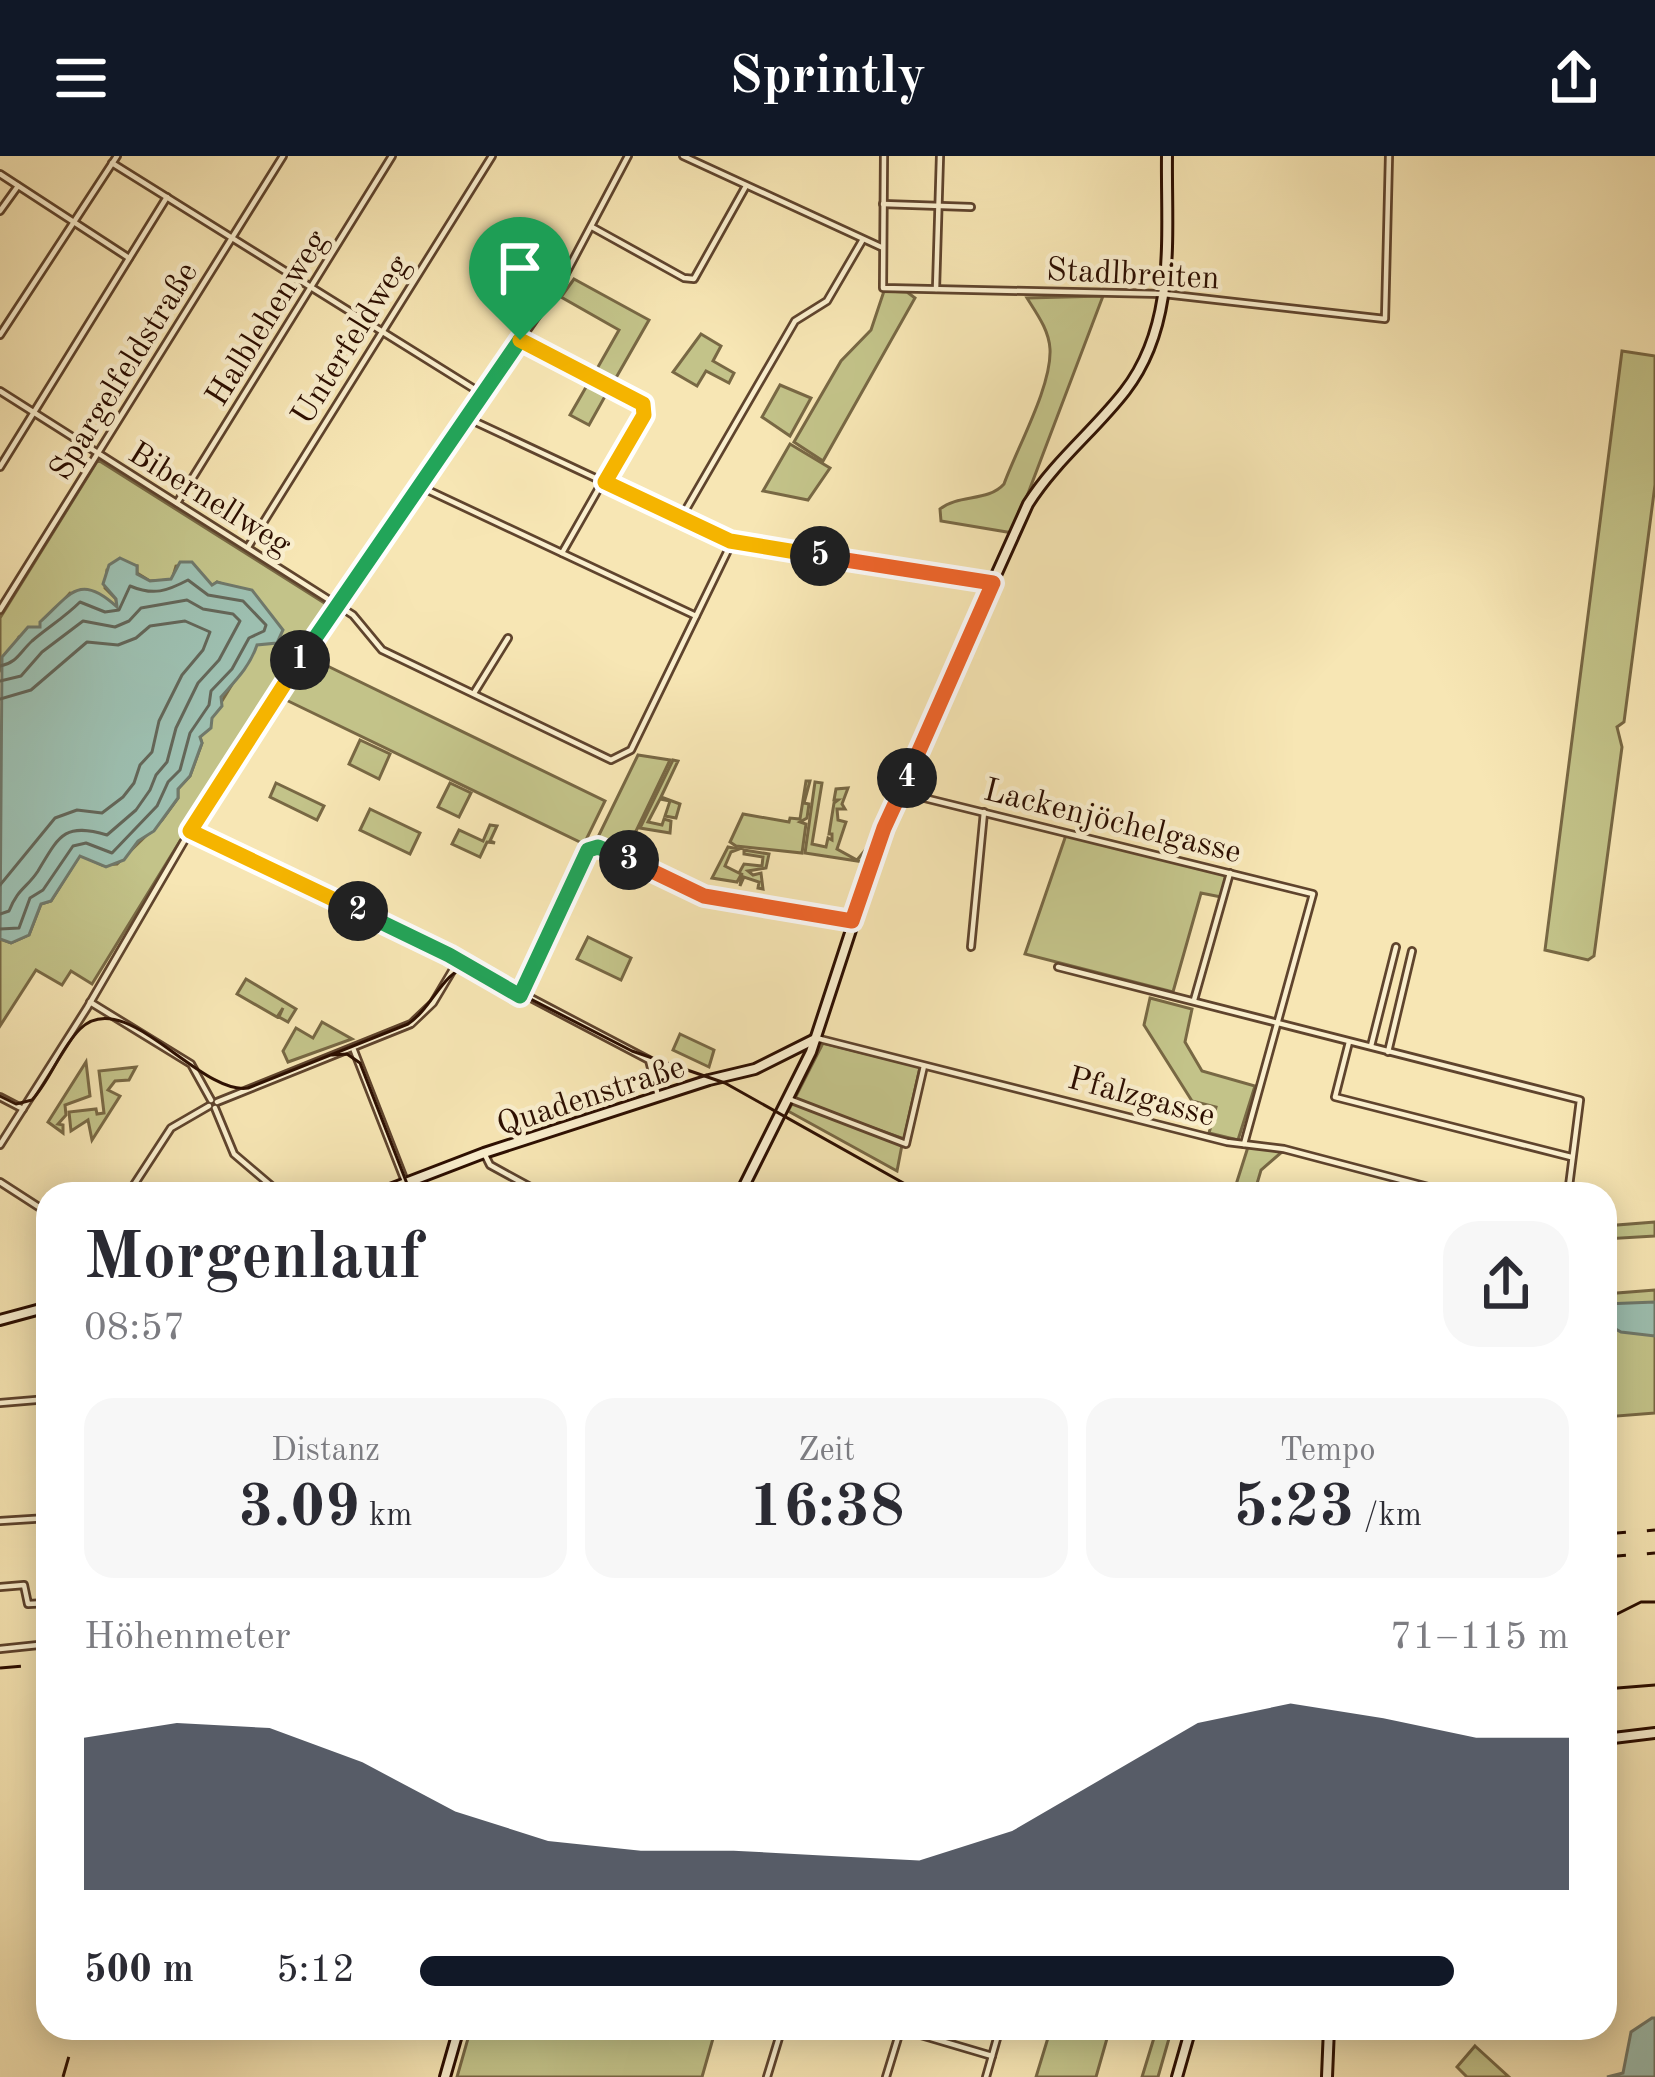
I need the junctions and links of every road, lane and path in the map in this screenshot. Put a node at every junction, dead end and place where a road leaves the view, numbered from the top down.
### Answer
1 (117, 156) edge
2 (283, 156) edge
3 (392, 156) edge
4 (492, 156) edge
5 (628, 156) edge
6 (683, 156) edge
7 (884, 156) edge
8 (940, 156) edge
9 (1166, 156) edge
10 (1389, 156) edge
11 (112, 164) junction
12 (0, 174) edge
13 (18, 186) junction
14 (746, 186) junction
15 (167, 197) junction
16 (883, 204) junction
17 (939, 206) junction
18 (971, 207) dead end
19 (0, 212) edge
20 (73, 223) junction
21 (592, 226) junction
22 (232, 237) junction
23 (862, 241) junction
24 (881, 247) junction
25 (129, 258) junction
26 (313, 286) junction
27 (936, 289) junction
28 (1164, 294) junction
29 (383, 330) junction
30 (0, 335) edge
31 (520, 340) junction
32 (0, 391) edge
33 (481, 393) junction
34 (34, 413) junction
35 (465, 417) junction
36 (98, 454) junction
37 (0, 466) edge
38 (605, 482) junction
39 (418, 485) junction
40 (177, 503) junction
41 (681, 518) junction
42 (732, 542) junction
43 (248, 548) junction
44 (562, 553) junction
45 (993, 583) junction
46 (336, 604) junction
47 (0, 610) edge
48 (696, 616) junction
49 (508, 638) dead end
50 (474, 693) junction
51 (900, 792) junction
52 (984, 812) junction
53 (190, 831) junction
54 (1230, 873) junction
55 (852, 921) junction
56 (971, 947) dead end
57 (1396, 947) dead end
58 (1412, 951) dead end
59 (459, 961) junction
60 (1058, 967) dead end
61 (520, 996) junction
62 (1194, 1001) junction
63 (90, 1002) junction
64 (1277, 1024) junction
65 (816, 1039) junction
66 (1349, 1042) junction
67 (1371, 1047) junction
68 (353, 1048) junction
69 (1388, 1052) junction
70 (925, 1065) junction
71 (658, 1096) junction
72 (0, 1097) edge
73 (789, 1100) junction
74 (213, 1104) junction
75 (22, 1109) junction
76 (1244, 1144) junction
77 (0, 1145) edge
78 (484, 1154) junction
79 (1572, 1158) junction
80 (0, 1182) edge
81 (136, 1182) edge
82 (266, 1182) edge
83 (406, 1182) joint
84 (520, 1182) edge
85 (746, 1182) edge
86 (1409, 1182) edge
87 (1569, 1182) edge
88 (36, 1205) edge
89 (36, 1310) edge
90 (0, 1320) edge
91 (36, 1400) edge
92 (0, 1403) edge
93 (36, 1519) edge
94 (0, 1521) edge
95 (0, 1587) edge
96 (36, 1604) edge
97 (36, 1645) edge
98 (0, 1649) edge
99 (1655, 1733) edge
100 (1617, 1738) edge
101 (456, 2040) edge
102 (778, 2040) edge
103 (896, 2040) edge
104 (939, 2040) edge
105 (997, 2040) edge
106 (1188, 2040) edge
107 (1329, 2040) edge
108 (992, 2056) junction
109 (445, 2077) edge
110 (767, 2077) edge
111 (886, 2077) edge
112 (986, 2077) edge
113 (1177, 2077) edge
114 (1327, 2077) edge

1 - 11 street
2 - 22 street, Spargelfeldstraße
3 - 26 street, Halblehenweg
4 - 29 street, Unterfeldweg
5 - 21 street
6 - 14 street
7 - 16 street
8 - 17 street
9 - 28 street
10 - 28 street, Stadlbreiten
11 - 15 street
11 - 20 street
12 - 13 street
13 - 19 street
13 - 20 street
14 - 21 street
14 - 23 street
15 - 22 street
15 - 25 street
16 - 17 street
16 - 24 street
17 - 18 street
17 - 27 street
20 - 25 street
20 - 30 street
21 - 31 street
22 - 26 street
22 - 36 street, Spargelfeldstraße
23 - 24 street
23 - 41 street
24 - 27 street, Stadlbreiten
25 - 34 street
26 - 29 street
26 - 40 street, Halblehenweg
27 - 28 street, Stadlbreiten
28 - 45 street
29 - 33 street
29 - 43 street, Unterfeldweg
31 - 33 street
31 - 38 street
32 - 34 street, Bibernellweg
33 - 35 street
34 - 36 street, Bibernellweg
34 - 37 street
35 - 38 street
35 - 39 street
36 - 40 street, Bibernellweg
36 - 47 street, Spargelfeldstraße
38 - 41 street
38 - 44 street
39 - 44 street
39 - 46 street
40 - 43 street, Bibernellweg
41 - 42 street
42 - 45 street
42 - 48 street
43 - 46 street, Bibernellweg
44 - 48 street
45 - 51 street
46 - 50 street, Bibernellweg
46 - 53 street
48 - 50 street, Bibernellweg
49 - 50 street
51 - 52 street, Lackenjöchelgasse
51 - 55 street
52 - 54 street, Lackenjöchelgasse
52 - 56 street
53 - 59 street
53 - 63 street
54 - 62 street
54 - 64 street, Lackenjöchelgasse
55 - 61 street
55 - 65 street
57 - 67 street
58 - 69 street
59 - 61 street
59 - 68 street
60 - 62 street
61 - 71 street
62 - 64 street
63 - 74 street
63 - 75 street
64 - 66 street
64 - 76 street
65 - 70 street, Pfalzgasse
65 - 71 street, Quadenstraße
65 - 73 street
66 - 67 street
66 - 79 street
67 - 69 street
68 - 74 street
68 - 83 street
69 - 79 street
70 - 73 street
70 - 76 street, Pfalzgasse
71 - 78 street, Quadenstraße
72 - 75 street
73 - 85 street
74 - 81 street
74 - 82 street
75 - 77 street
76 - 86 street, Pfalzgasse
78 - 83 street, Quadenstraße
78 - 84 street
79 - 87 street
80 - 88 street
89 - 90 street
91 - 92 street
93 - 94 street
95 - 96 street
97 - 98 street
99 - 100 street
101 - 109 street
102 - 110 street
103 - 111 street
104 - 108 street
105 - 108 street
106 - 113 street
107 - 114 street
108 - 112 street

